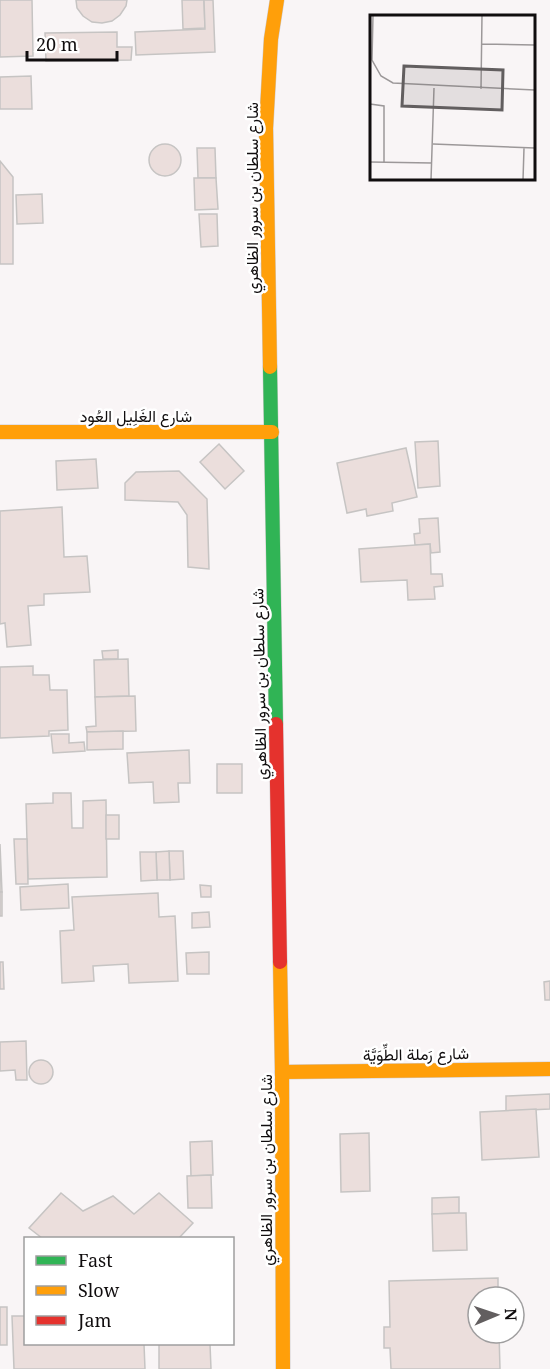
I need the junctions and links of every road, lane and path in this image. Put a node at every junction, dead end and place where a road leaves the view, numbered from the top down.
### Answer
1 (277, 0) edge
2 (0, 432) edge
3 (272, 432) junction
4 (550, 1069) edge
5 (282, 1072) junction
6 (283, 1369) edge

1 - 3 street, شارع سلطان بن سرور الظاهري
2 - 3 street, شارع الغَلِيل العُود
3 - 5 street, شارع سلطان بن سرور الظاهري
4 - 5 street, شارع رَملة الطِّوَيَّة
5 - 6 street, شارع سلطان بن سرور الظاهري

